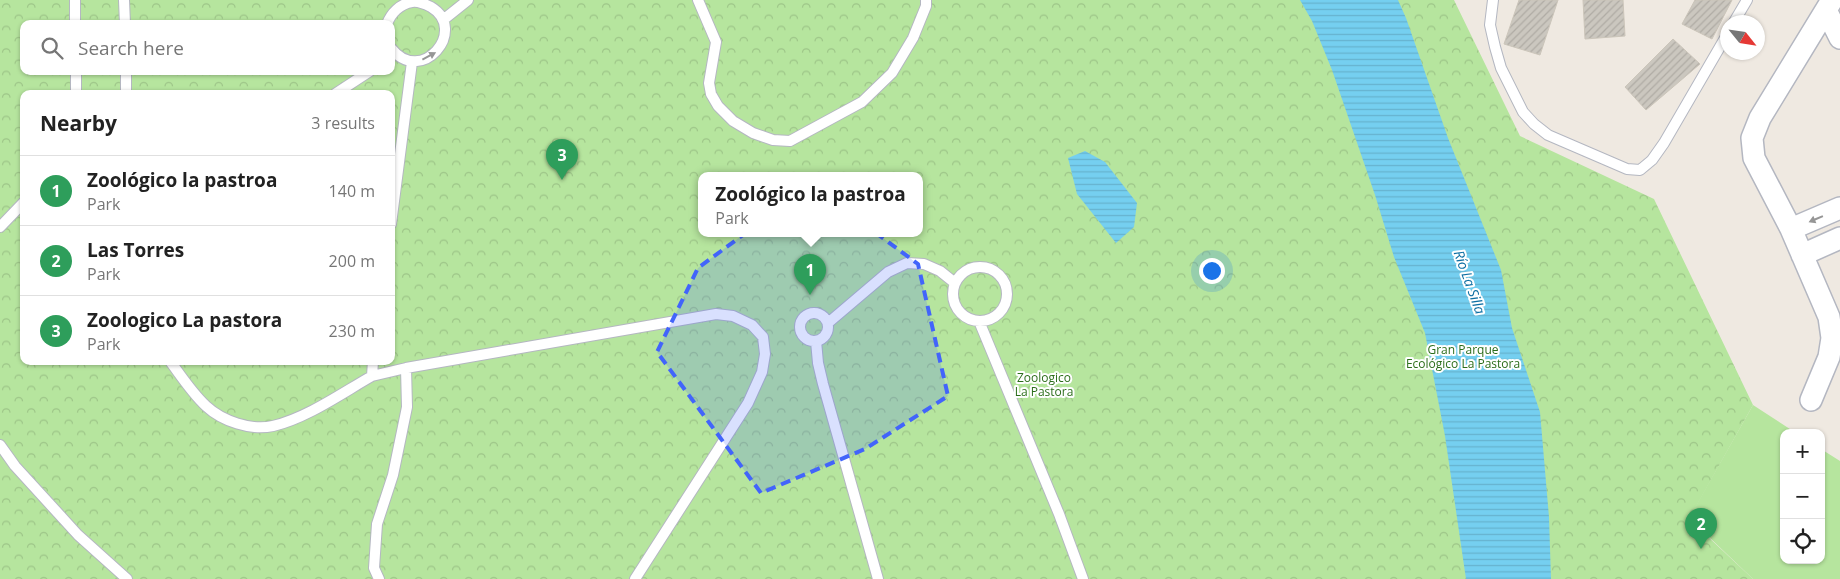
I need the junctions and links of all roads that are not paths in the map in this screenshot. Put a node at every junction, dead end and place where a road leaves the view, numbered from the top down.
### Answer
1 (75, 0) edge
2 (124, 0) edge
3 (468, 0) edge
4 (698, 0) edge
5 (926, 0) edge
6 (1493, 0) edge
7 (1746, 0) edge
8 (400, 3) edge
9 (1829, 5) edge
10 (1738, 15) edge
11 (75, 20) edge
12 (124, 20) edge
13 (389, 20) edge
14 (443, 20) junction
15 (1840, 38) edge
16 (1720, 47) edge
17 (395, 54) edge
18 (412, 62) junction
19 (76, 75) edge
20 (126, 75) edge
21 (364, 75) edge
22 (76, 90) edge
23 (126, 90) edge
24 (341, 90) edge
25 (395, 193) edge
26 (20, 206) edge
27 (1840, 208) edge
28 (0, 227) edge
29 (1791, 229) junction
30 (1840, 238) edge
31 (1802, 255) junction
32 (956, 283) junction
33 (979, 321) junction
34 (828, 324) junction
35 (816, 341) junction
36 (173, 365) edge
37 (373, 365) edge
38 (406, 368) junction
39 (372, 376) junction
40 (1811, 400) dead end
41 (0, 445) edge
42 (128, 579) edge
43 (379, 579) edge
44 (635, 579) edge
45 (878, 579) edge
46 (1083, 579) edge

1 - 11 lane
2 - 12 lane
3 - 14 lane
4 - 5 lane
6 - 16 lane
7 - 10 lane
8 - 13 lane
8 - 14 lane
9 - 15 street
9 - 29 street
18 -> 14 lane
17 - 18 lane
18 - 25 lane
19 - 22 lane
20 - 23 lane
21 - 24 lane
26 - 28 lane
27 -> 29 street
29 - 31 street
30 - 31 street
31 - 40 street
32 - 33 lane
32 - 33 lane
32 - 34 lane
33 - 46 lane
34 - 35 lane
34 - 35 lane
35 - 45 lane
36 - 39 lane
37 - 39 lane
38 - 39 lane
38 - 43 lane
38 - 44 lane
41 - 42 lane

